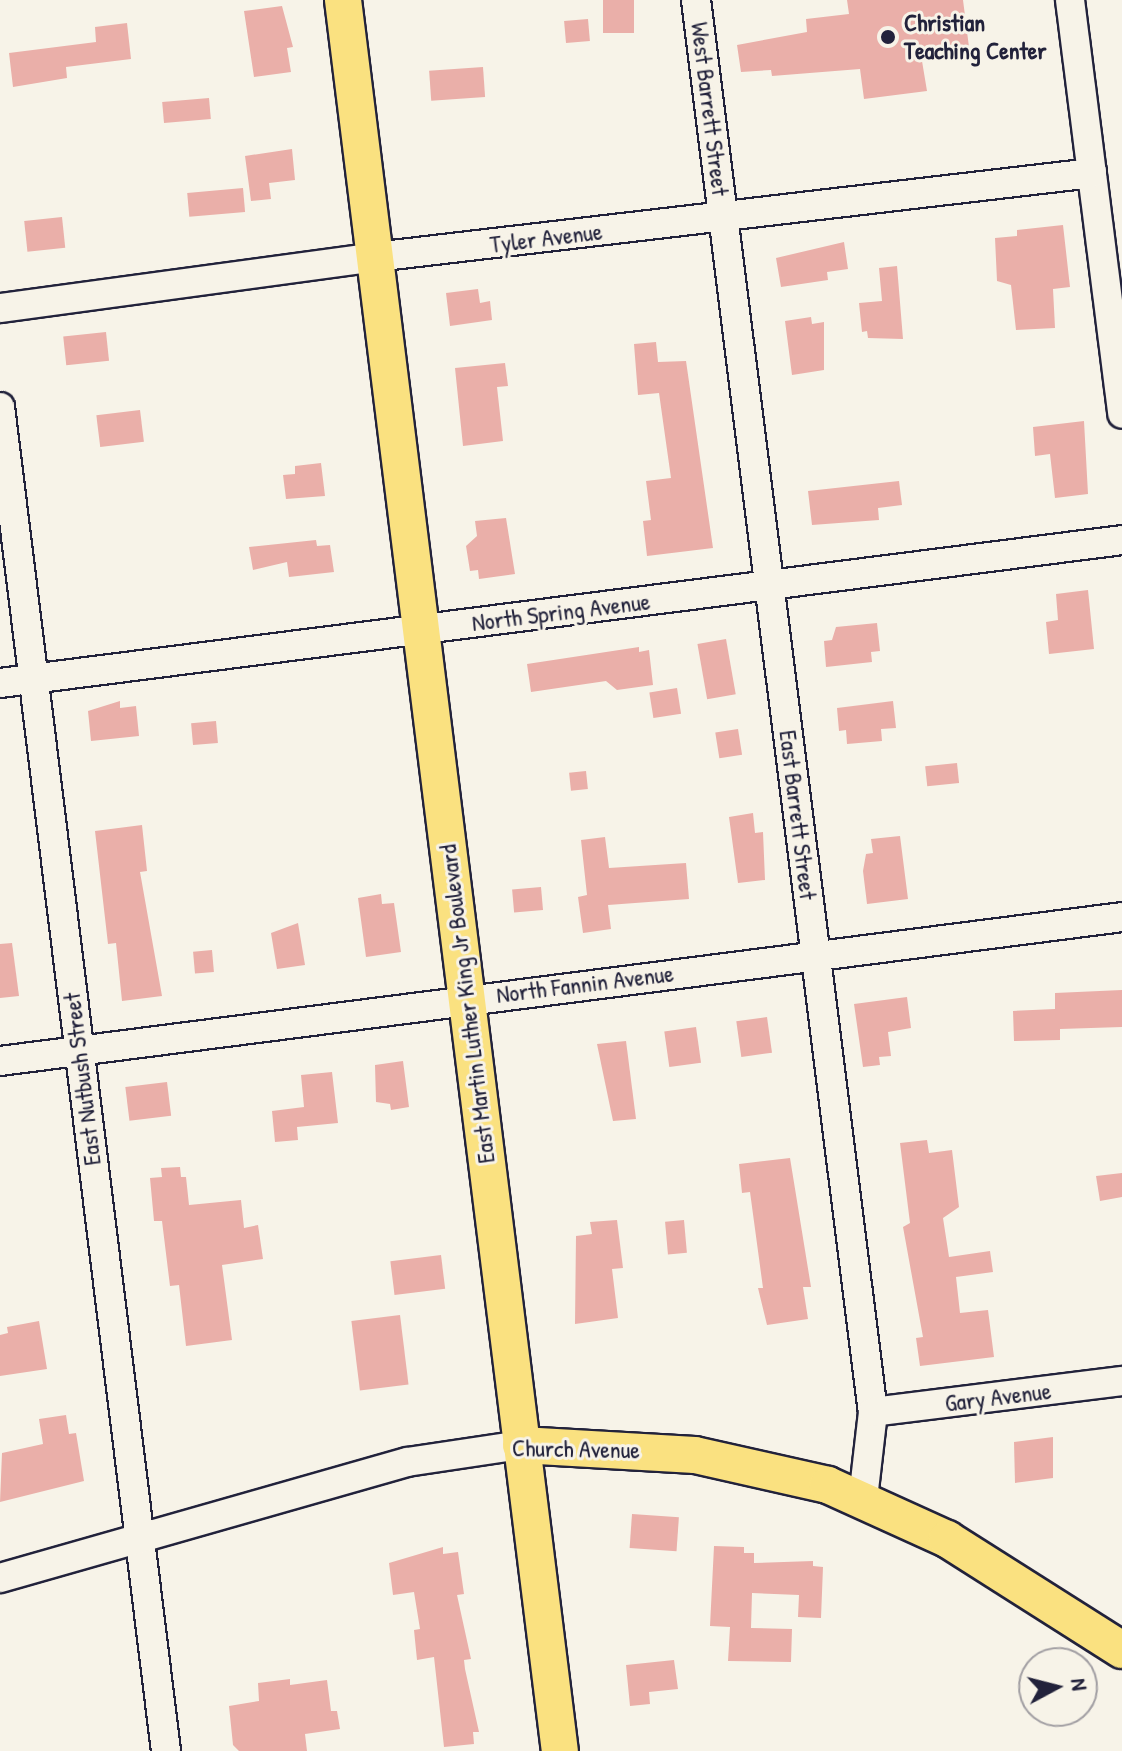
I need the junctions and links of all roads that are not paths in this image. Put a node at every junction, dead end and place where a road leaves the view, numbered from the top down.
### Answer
1 (343, 0) edge
2 (696, 0) edge
3 (1070, 0) edge
4 (1092, 173) junction
5 (724, 217) junction
6 (375, 257) junction
7 (0, 308) edge
8 (0, 407) edge
9 (1122, 414) edge
10 (1122, 540) edge
11 (770, 584) junction
12 (421, 630) junction
13 (35, 679) junction
14 (0, 683) edge
15 (1122, 917) edge
16 (816, 957) junction
17 (466, 998) junction
18 (78, 1052) junction
19 (0, 1061) edge
20 (1122, 1381) edge
21 (873, 1412) junction
22 (521, 1445) junction
23 (863, 1498) junction
24 (138, 1542) junction
25 (0, 1578) edge
26 (1122, 1650) edge
27 (166, 1751) edge
28 (560, 1751) edge

1 - 6 main road, East Martin Luther King Jr Boulevard
2 - 5 street, West Barrett Street
3 - 4 street
4 - 5 street, Tyler Avenue
4 - 9 street
5 - 6 street, Tyler Avenue
5 - 11 street, East Barrett Street
6 - 7 street, Tyler Avenue
6 - 12 main road, East Martin Luther King Jr Boulevard
8 - 13 street, East Nutbush Street
10 - 11 street, North Spring Avenue
11 - 12 street, North Spring Avenue
11 - 16 street, East Barrett Street
12 - 13 street, North Spring Avenue
12 - 17 main road, East Martin Luther King Jr Boulevard
13 - 14 street, North Spring Avenue
13 - 18 street, East Nutbush Street
15 - 16 street, North Fannin Avenue
16 - 17 street, North Fannin Avenue
16 - 21 street, East Barrett Street
17 - 18 street, North Fannin Avenue
17 - 22 main road, East Martin Luther King Jr Boulevard
18 - 19 street, North Fannin Avenue
18 - 24 street, East Nutbush Street
20 - 21 street, Gary Avenue
21 - 23 street, East Barrett Street
22 - 23 main road, Church Avenue
22 - 24 street, Church Avenue
22 - 28 main road, East Martin Luther King Jr Boulevard
23 - 26 main road, Church Avenue
24 - 25 street, Church Avenue
24 - 27 street, East Nutbush Street

